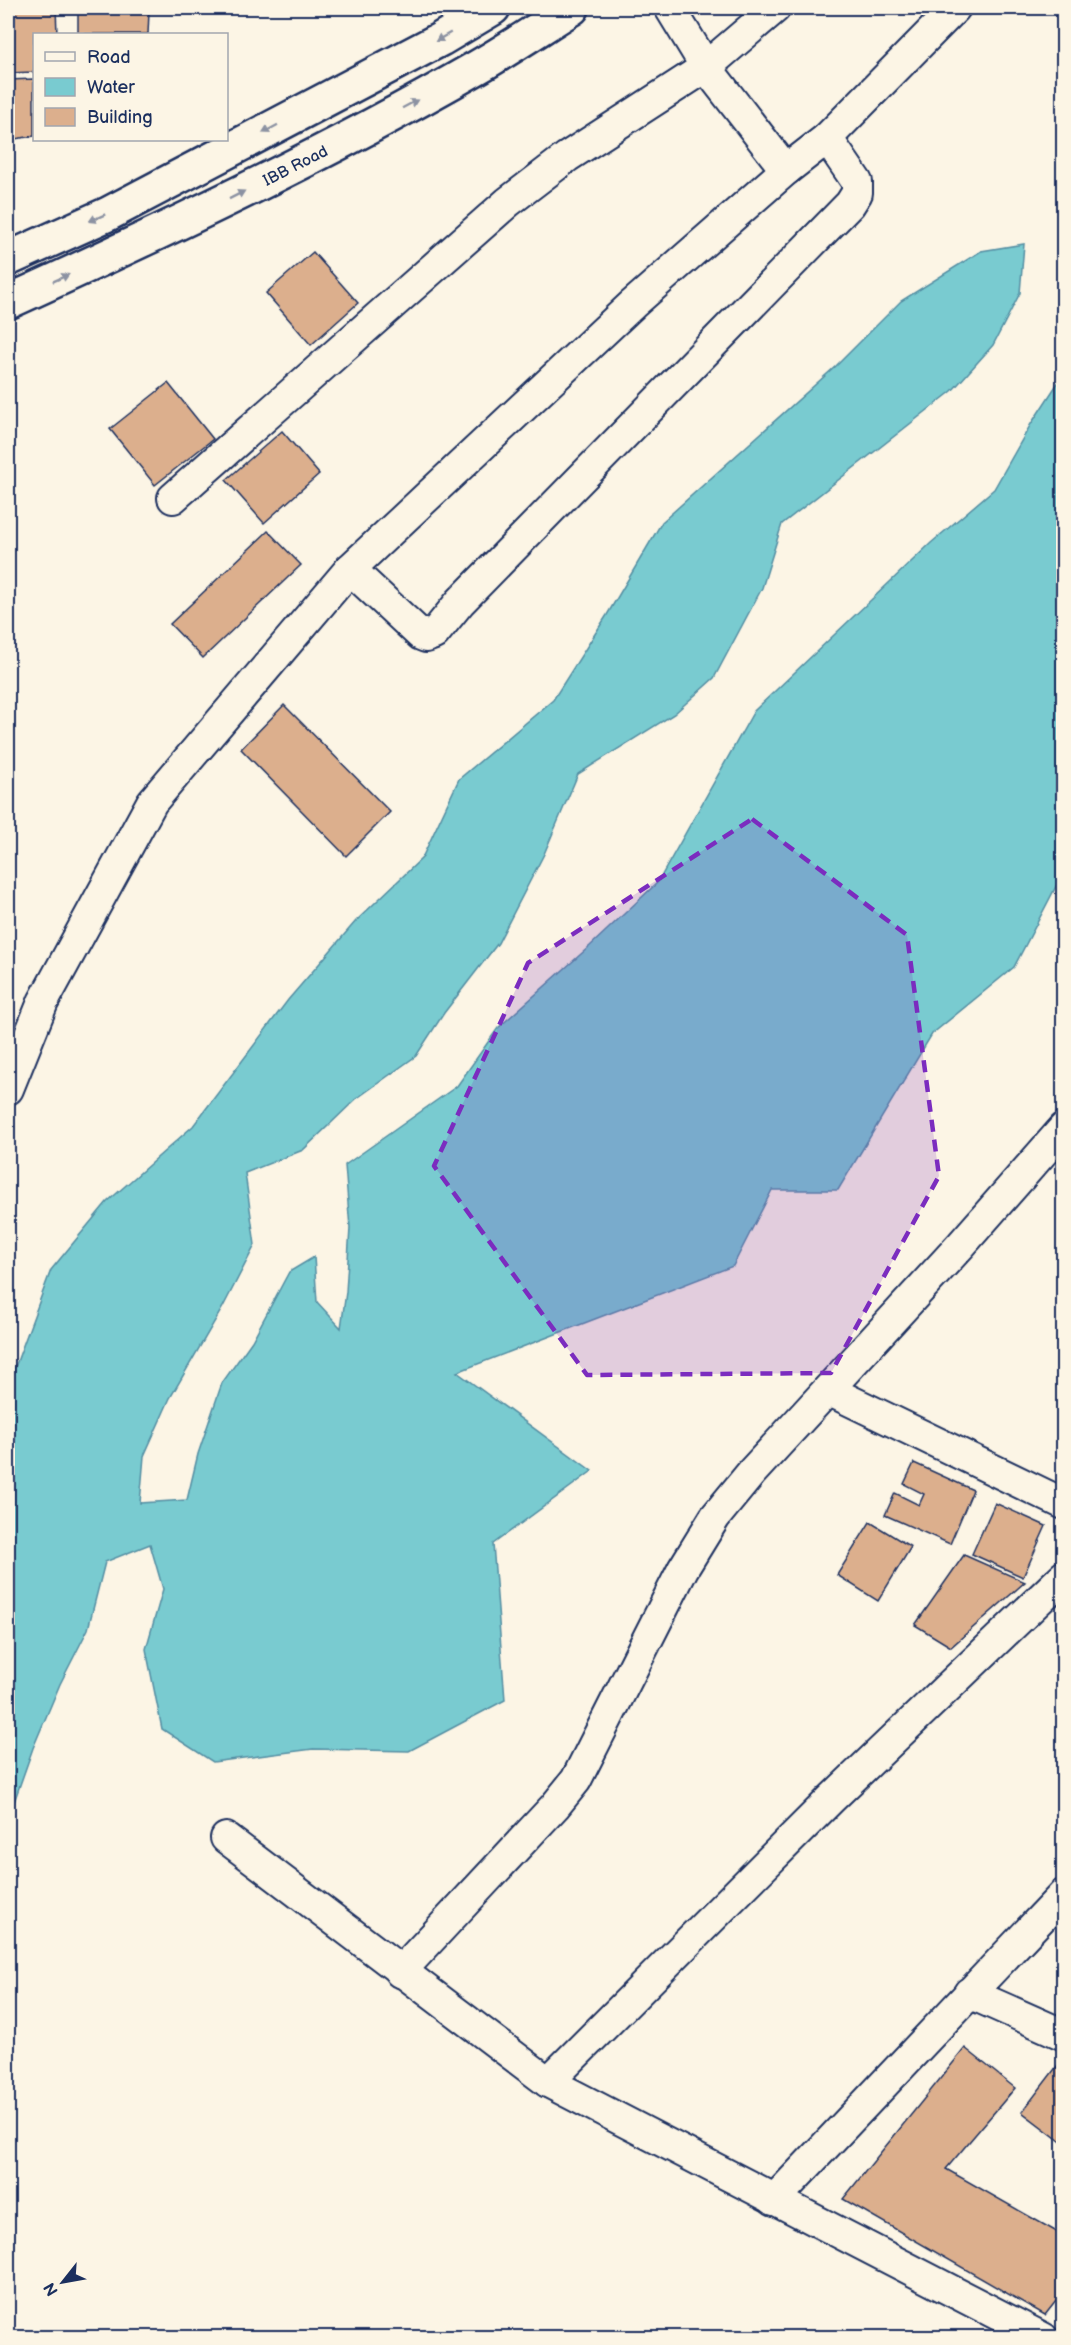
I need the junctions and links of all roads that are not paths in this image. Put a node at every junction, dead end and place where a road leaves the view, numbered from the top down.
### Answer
1 (493, 8) edge
2 (572, 8) edge
3 (670, 8) edge
4 (775, 8) edge
5 (955, 8) edge
6 (706, 67) junction
7 (827, 138) junction
8 (786, 170) junction
9 (8, 259) edge
10 (8, 302) edge
11 (173, 498) dead end
12 (350, 568) junction
13 (8, 1089) edge
14 (1064, 1128) edge
15 (828, 1390) junction
16 (1064, 1504) edge
17 (1064, 1576) edge
18 (226, 1838) dead end
19 (1064, 1894) edge
20 (400, 1972) junction
21 (969, 1993) junction
22 (1064, 2035) edge
23 (548, 2082) junction
24 (774, 2200) junction
25 (1043, 2337) edge

1 -> 9 main road
10 -> 2 main road, IBB Road
3 - 6 street
4 - 6 street
5 - 7 street
6 - 8 street
6 - 11 street
7 - 8 street
7 - 12 street
8 - 12 street
12 - 13 street
14 - 15 street
15 - 16 street
15 - 20 street
17 - 23 street
18 - 20 street
19 - 21 street
20 - 23 street
21 - 22 street
21 - 24 street
23 - 24 street
24 - 25 street

